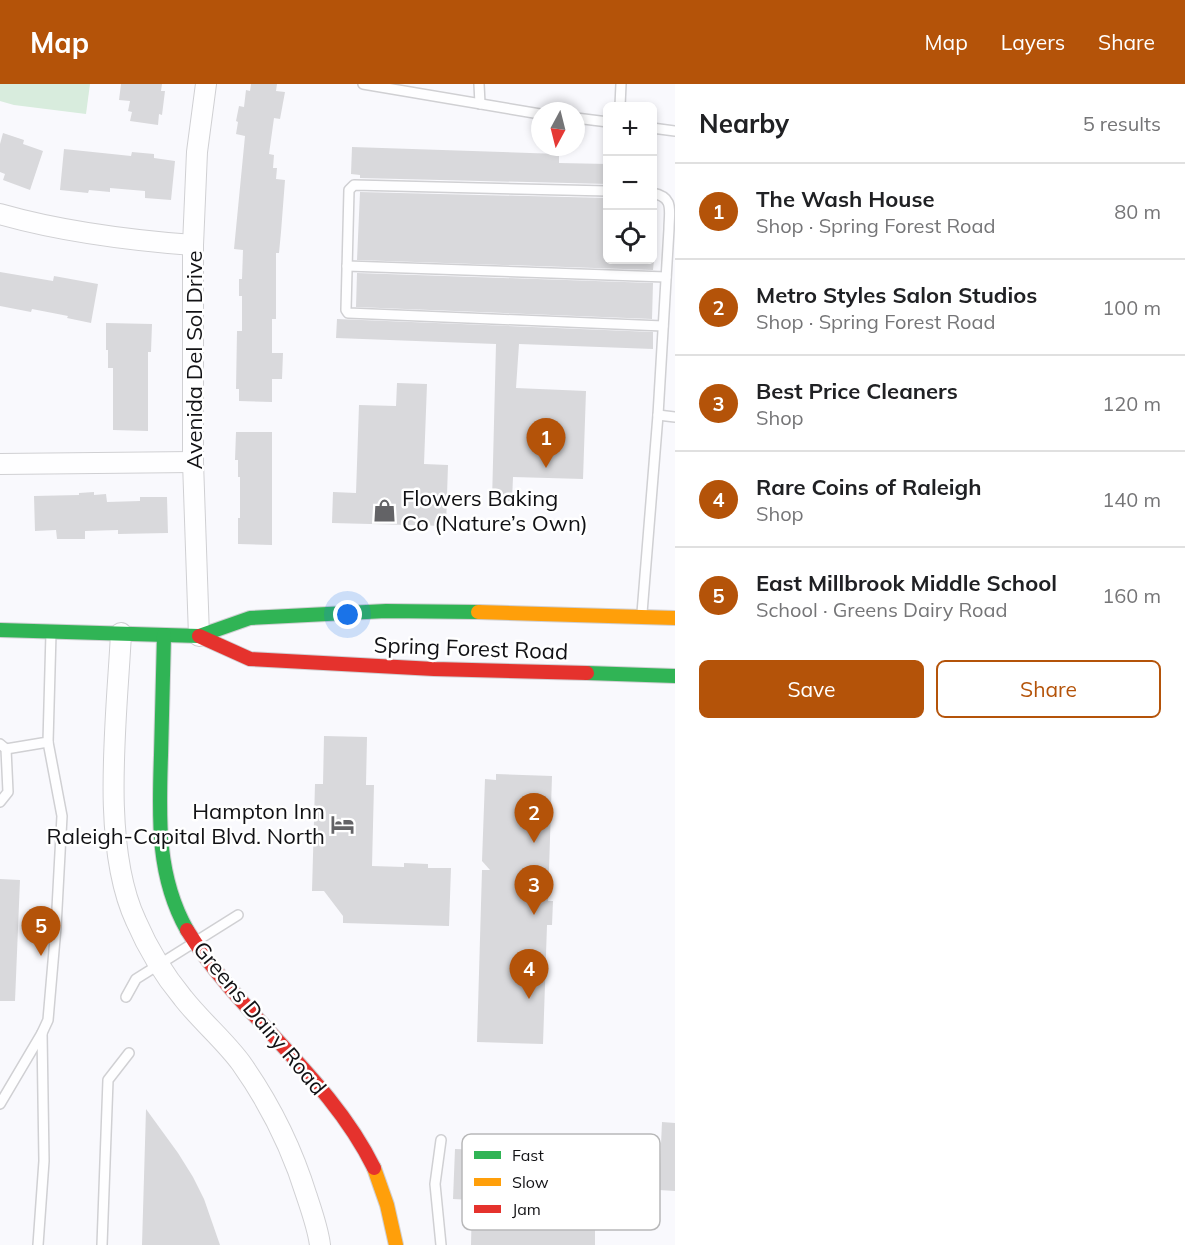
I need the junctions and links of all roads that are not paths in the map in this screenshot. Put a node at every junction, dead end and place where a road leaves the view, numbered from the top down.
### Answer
1 (206, 84) edge
2 (363, 84) edge
3 (479, 84) edge
4 (621, 84) edge
5 (418, 89) edge
6 (620, 102) edge
7 (480, 104) junction
8 (531, 112) edge
9 (585, 119) edge
10 (603, 121) edge
11 (657, 129) edge
12 (675, 131) edge
13 (603, 191) edge
14 (657, 194) edge
15 (0, 214) edge
16 (672, 238) edge
17 (193, 245) junction
18 (347, 266) junction
19 (666, 277) junction
20 (663, 326) junction
21 (658, 415) junction
22 (675, 417) edge
23 (194, 462) junction
24 (0, 464) edge
25 (642, 617) junction
26 (675, 618) edge
27 (0, 630) edge
28 (51, 631) junction
29 (121, 633) junction
30 (164, 635) junction
31 (199, 636) junction
32 (675, 676) edge
33 (48, 742) junction
34 (3, 746) edge
35 (0, 802) edge
36 (238, 915) dead end
37 (195, 941) junction
38 (158, 964) junction
39 (126, 997) dead end
40 (42, 1034) junction
41 (129, 1053) dead end
42 (0, 1104) edge
43 (441, 1140) dead end
44 (38, 1245) edge
45 (102, 1245) edge
46 (320, 1245) edge
47 (396, 1245) edge
48 (441, 1245) edge

1 - 17 street, Avenida Del Sol Drive
2 - 5 lane
3 - 7 lane
4 - 6 lane
5 - 7 lane
7 - 8 lane
9 - 10 lane
11 - 12 lane
13 - 18 lane
14 - 16 lane
15 - 17 street
16 - 19 lane
17 - 23 street, Avenida Del Sol Drive
18 - 19 lane
18 - 20 lane
19 - 20 lane
20 - 21 lane
21 - 22 lane
21 - 25 lane
23 - 24 street
23 - 31 street, Avenida Del Sol Drive
25 - 26 main road, Spring Forest Road
25 - 31 main road, Spring Forest Road
27 - 28 main road, Spring Forest Road
28 - 29 main road, Spring Forest Road
28 - 33 lane
29 - 30 main road, Spring Forest Road
29 - 38 street, Greens Dairy Road
30 - 31 main road, Spring Forest Road
30 - 37 main road, Greens Dairy Road
31 - 32 main road, Spring Forest Road
33 - 34 lane
33 - 40 lane
34 - 35 lane
36 - 37 lane
37 - 38 lane
37 - 47 main road, Greens Dairy Road
38 - 39 lane
38 - 46 street, Greens Dairy Road
40 - 42 lane
40 - 44 lane
41 - 45 lane
43 - 48 lane

